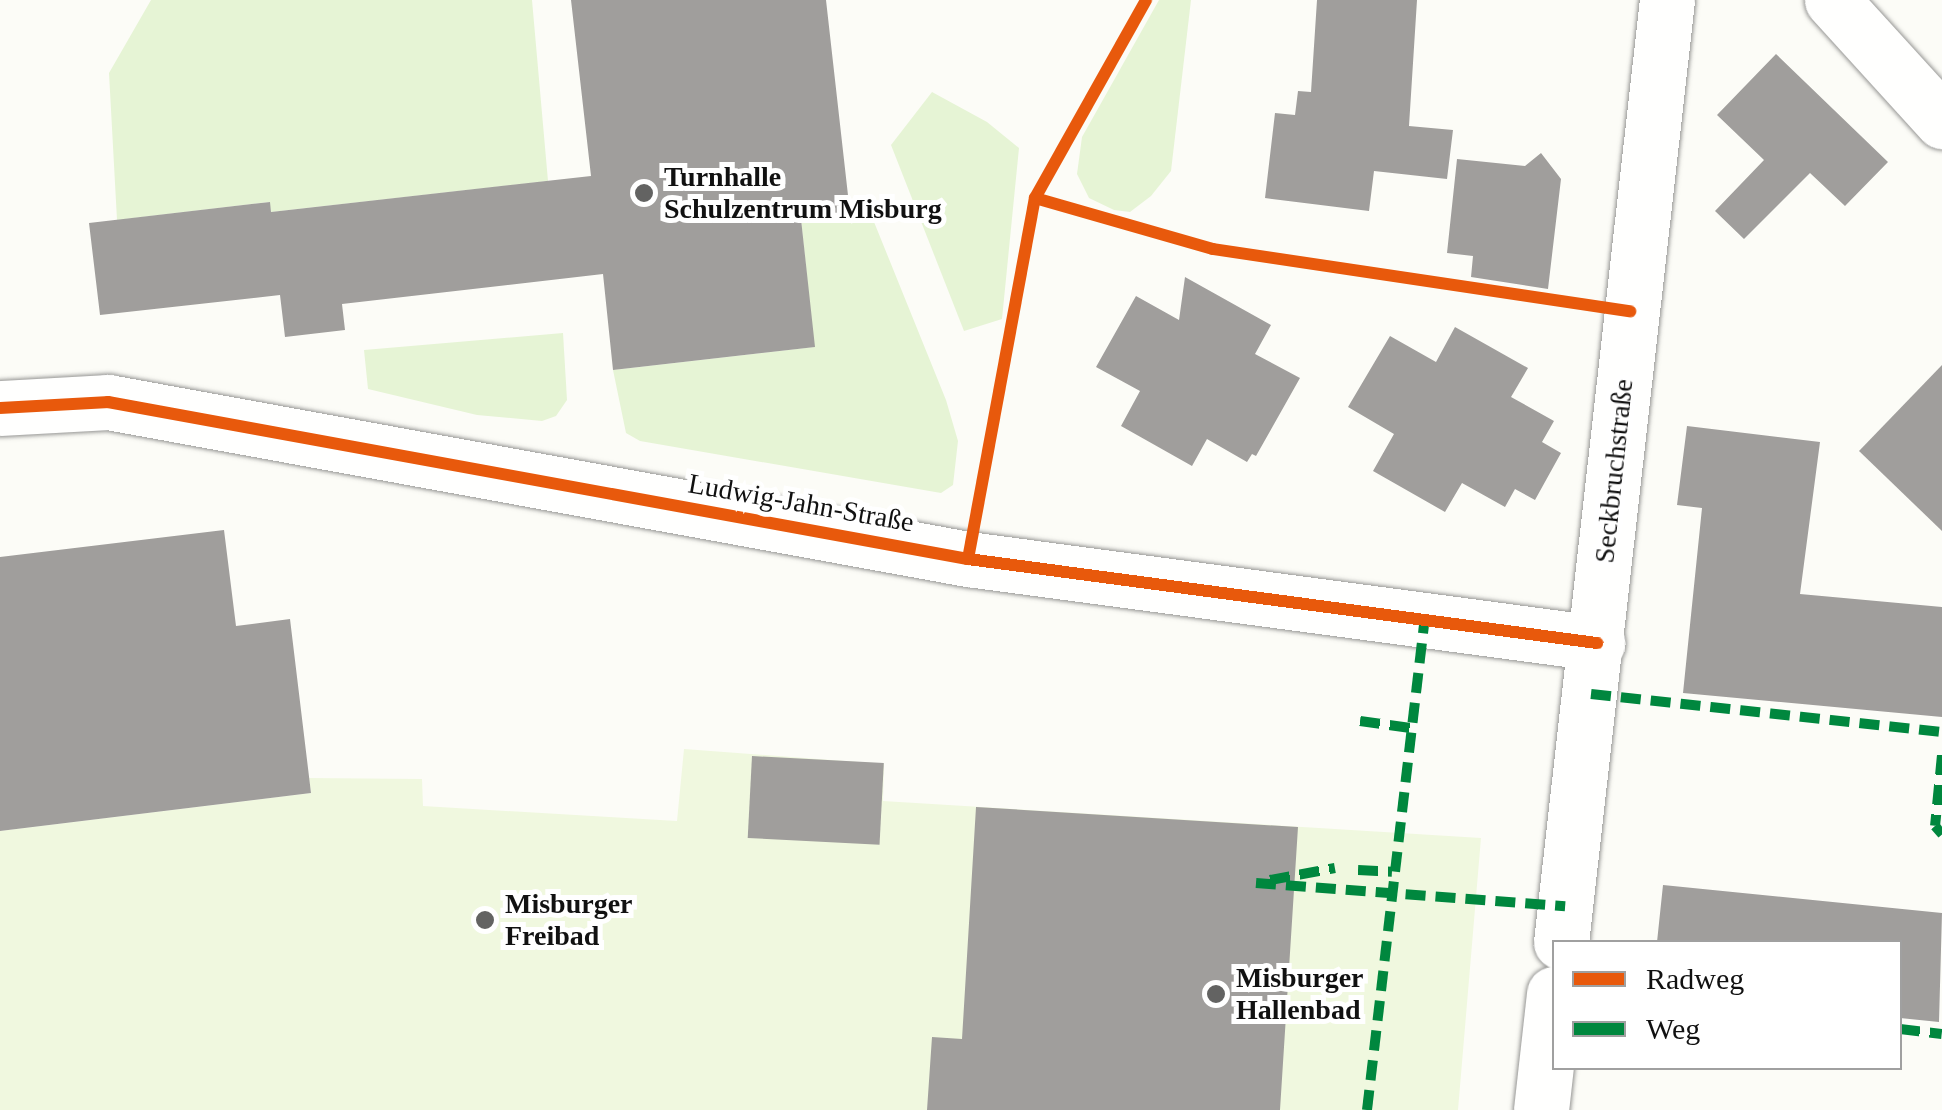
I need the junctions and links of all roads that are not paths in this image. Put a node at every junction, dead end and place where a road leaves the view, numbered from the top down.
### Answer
1 (1667, 0) edge
2 (1832, 0) edge
3 (1942, 121) edge
4 (0, 408) edge
5 (1597, 643) junction
6 (1560, 940) edge
7 (1552, 1011) edge
8 (1540, 1110) edge

1 - 5 street, Seckbruchstraße
2 - 3 street
4 - 5 street, Ludwig-Jahn-Straße
5 - 6 street, Seckbruchstraße
7 - 8 street

